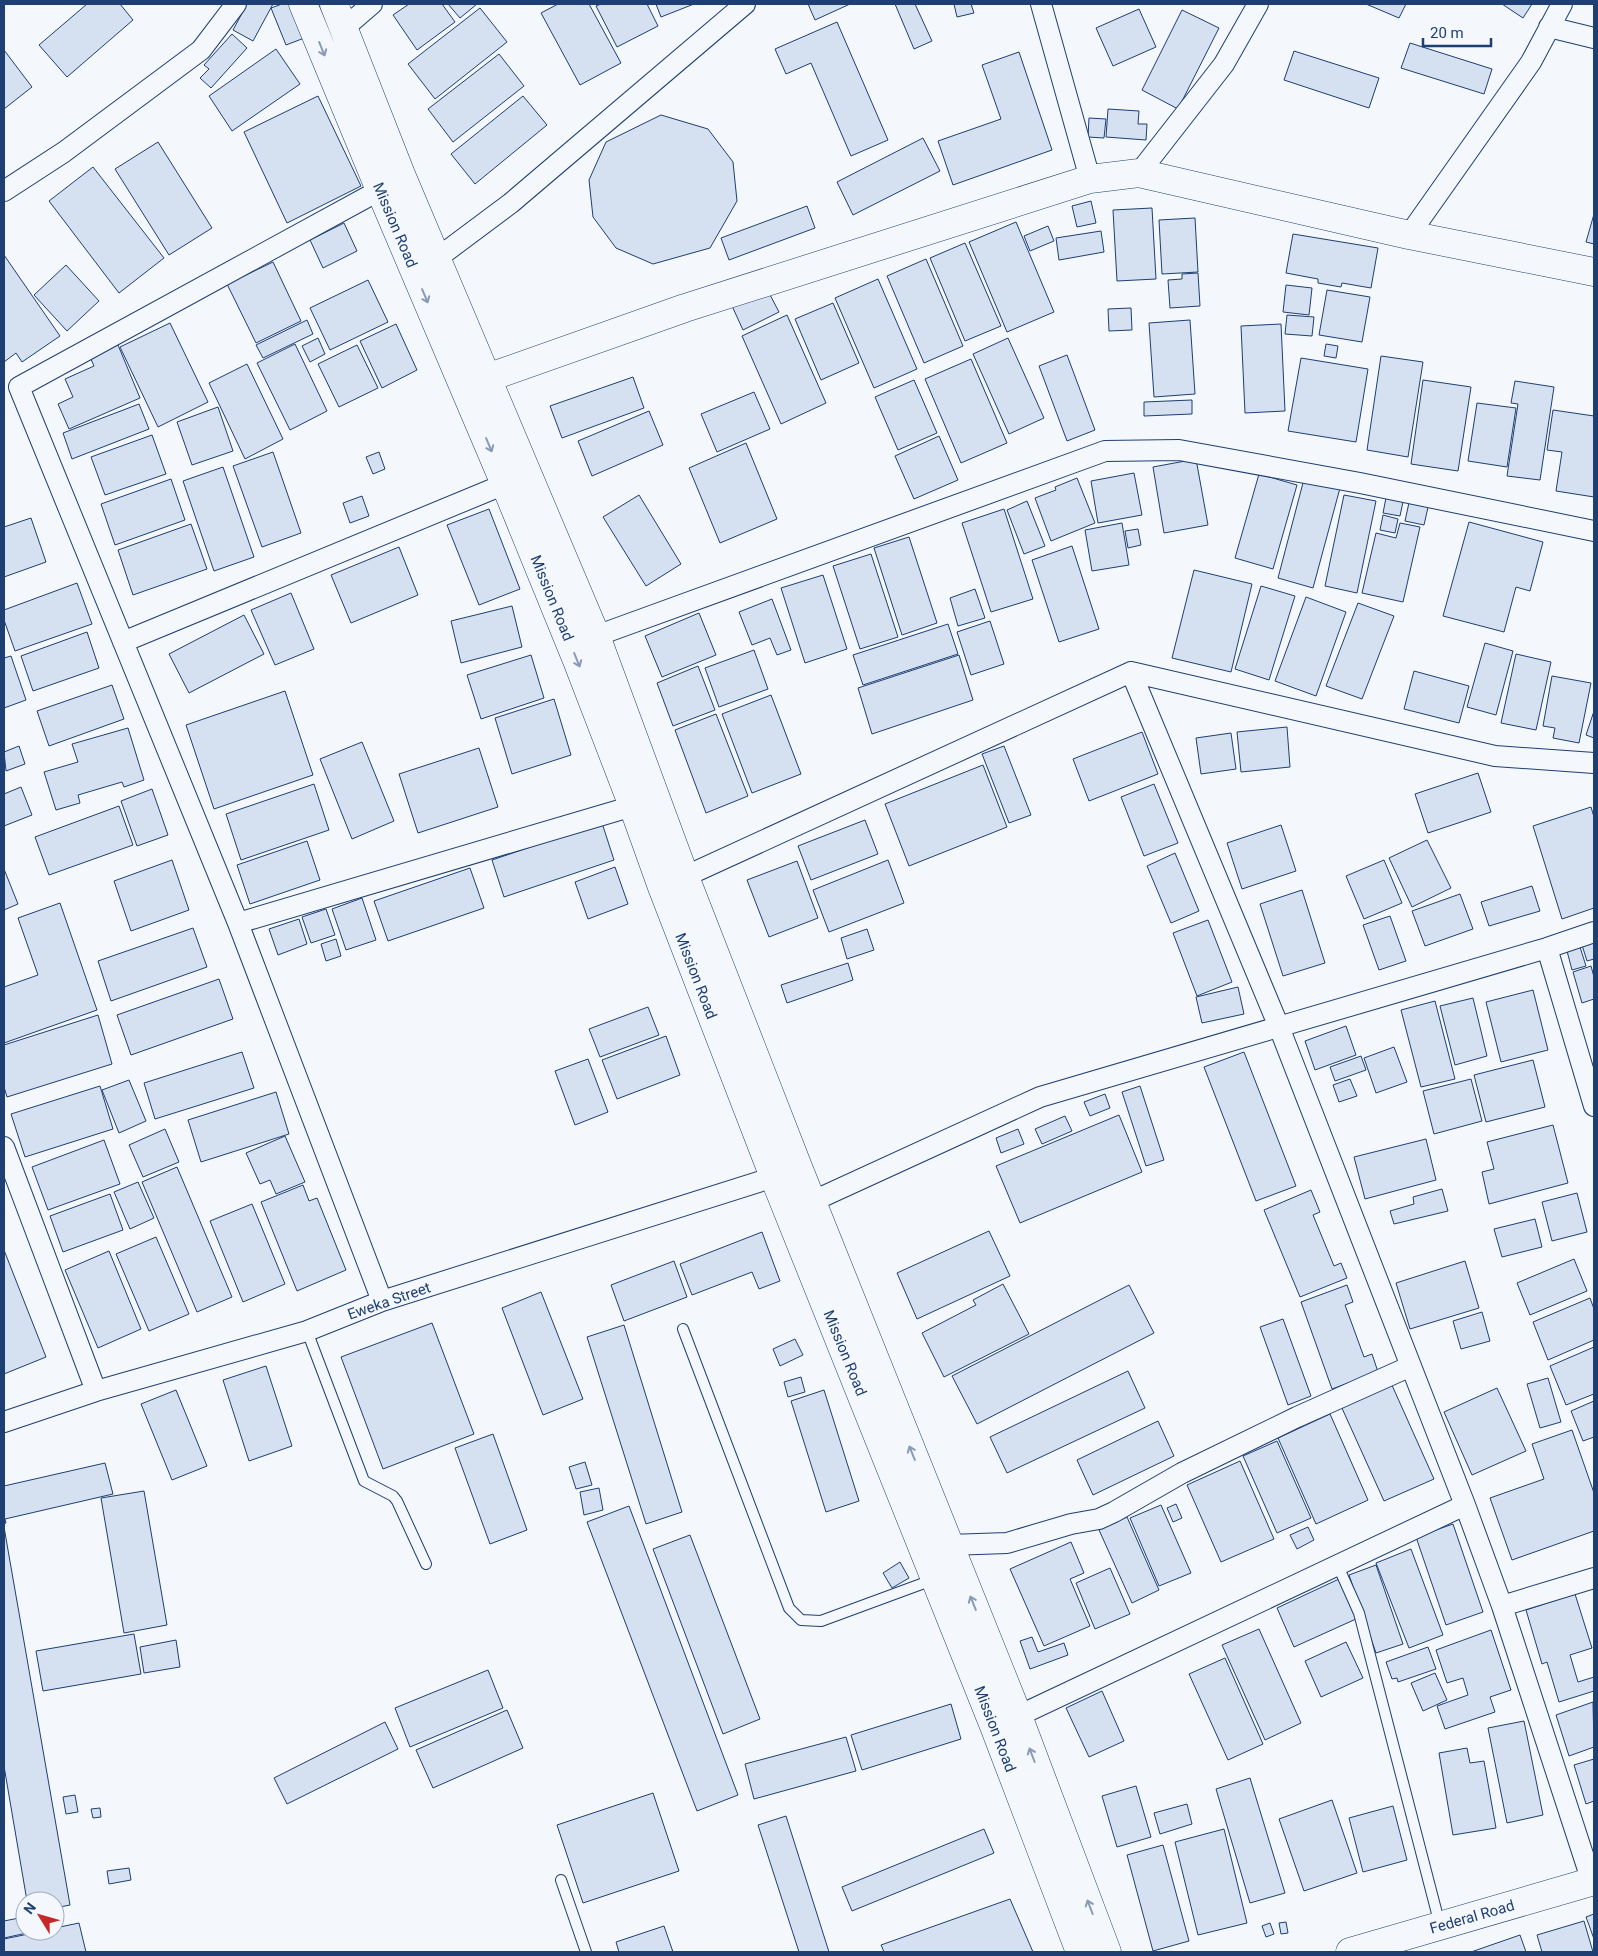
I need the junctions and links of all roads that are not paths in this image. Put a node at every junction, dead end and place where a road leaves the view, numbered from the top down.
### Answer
1 (236, 4) edge
2 (303, 4) edge
3 (334, 4) edge
4 (372, 4) edge
5 (745, 4) edge
6 (1041, 4) edge
7 (1258, 4) edge
8 (1562, 4) edge
9 (1549, 27) junction
10 (343, 29) junction
11 (1594, 38) edge
12 (1139, 172) junction
13 (1090, 179) junction
14 (380, 190) junction
15 (4, 191) edge
16 (1409, 235) junction
17 (436, 259) junction
18 (1594, 272) edge
19 (487, 378) junction
20 (505, 484) junction
21 (1594, 531) edge
22 (596, 636) junction
23 (123, 642) junction
24 (1131, 672) junction
25 (1594, 763) edge
26 (633, 806) junction
27 (673, 882) junction
28 (238, 923) junction
29 (1594, 932) edge
30 (1547, 948) junction
31 (1279, 1027) junction
32 (1594, 1106) edge
33 (4, 1148) edge
34 (774, 1177) junction
35 (811, 1202) junction
36 (382, 1301) junction
37 (684, 1329) dead end
38 (307, 1331) junction
39 (1411, 1366) junction
40 (96, 1391) junction
41 (4, 1422) edge
42 (1465, 1505) junction
43 (949, 1545) junction
44 (426, 1564) dead end
45 (1338, 1566) junction
46 (1594, 1578) edge
47 (936, 1579) junction
48 (1502, 1606) junction
49 (1018, 1716) junction
50 (561, 1880) dead end
51 (1593, 1882) edge
52 (1441, 1926) junction
53 (1412, 1944) edge
54 (586, 1952) edge
55 (1080, 1952) edge
56 (1107, 1952) edge
57 (1350, 1952) edge

1 - 15 street
2 -> 14 street, Mission Road
3 - 10 street, Mission Road
4 - 10 street
5 - 17 street
6 - 13 street
7 - 12 street
8 - 9 street
9 - 11 street
9 - 16 street
10 - 17 street, Mission Road
12 - 13 street
12 - 16 street
13 - 19 street
14 -> 20 street, Mission Road
14 - 23 street
16 - 18 street
17 - 19 street, Mission Road
19 - 22 street, Mission Road
20 - 23 street
20 -> 26 street, Mission Road
21 - 22 street
22 - 27 street, Mission Road
23 - 28 street
24 - 25 street
24 - 27 street
24 - 31 street
26 - 27 street, Mission Road
26 - 28 street
27 - 34 street, Mission Road
27 - 35 street, Mission Road
28 - 36 street
29 - 30 street
30 - 31 street
30 - 32 street
31 - 35 street
31 - 39 street
33 - 40 street
34 - 36 street, Eweka Street
34 - 47 street, Mission Road
43 -> 35 street, Mission Road
36 - 38 street, Eweka Street
37 - 47 lane
38 - 40 street, Eweka Street
38 - 44 lane
39 - 42 street
39 - 43 street
40 - 41 street, Eweka Street
42 - 45 street
42 - 48 street
49 -> 43 street, Mission Road
45 - 49 street
45 - 52 lane
46 - 48 street
47 - 55 street, Mission Road
48 - 51 street
56 -> 49 street, Mission Road
50 - 54 lane
51 - 52 street, Federal Road
52 - 53 street, Federal Road
53 - 57 street, Federal Road

